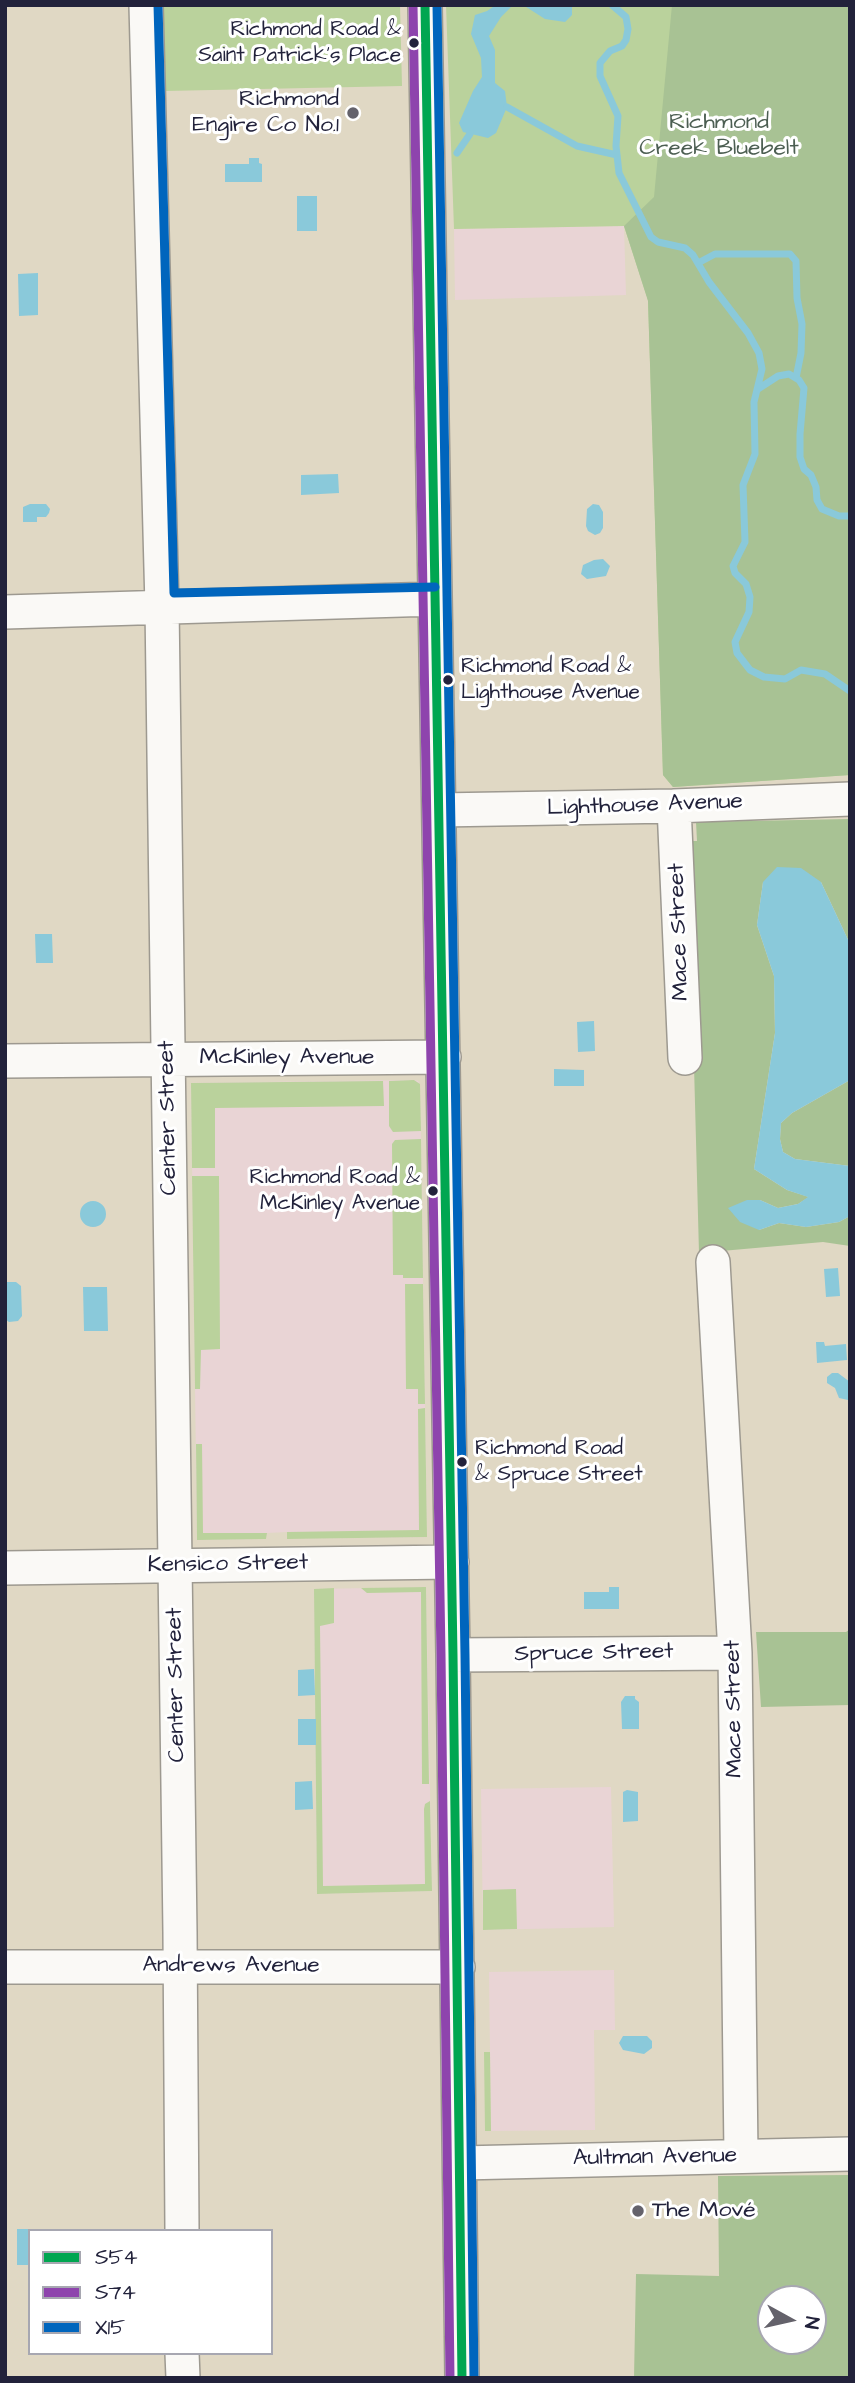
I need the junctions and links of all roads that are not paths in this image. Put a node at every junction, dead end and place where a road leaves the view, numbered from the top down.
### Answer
1 (146, 5) edge
2 (425, 5) edge
3 (435, 599) junction
4 (162, 606) junction
5 (5, 612) edge
6 (850, 799) edge
7 (674, 806) junction
8 (439, 810) junction
9 (444, 1057) junction
10 (685, 1058) dead end
11 (168, 1059) junction
12 (5, 1061) edge
13 (713, 1262) dead end
14 (452, 1562) junction
15 (175, 1566) junction
16 (5, 1568) edge
17 (734, 1653) junction
18 (453, 1655) junction
19 (5, 1966) edge
20 (180, 1966) junction
21 (458, 1967) junction
22 (850, 2154) edge
23 (741, 2155) junction
24 (461, 2163) junction
25 (182, 2229) edge
26 (182, 2355) edge
27 (183, 2378) edge
28 (462, 2378) edge

1 - 4 street, Center Street
2 - 3 street
3 - 4 street
3 - 8 street
4 - 5 street
4 - 11 street, Center Street
6 - 7 street, Lighthouse Avenue
7 - 8 street, Lighthouse Avenue
7 - 10 street, Mace Street
8 - 9 street
9 - 11 street, McKinley Avenue
9 - 14 street
11 - 12 street, McKinley Avenue
11 - 15 street, Center Street
13 - 17 street, Mace Street
14 - 15 street, Kensico Street
14 - 18 street
15 - 16 street, Kensico Street
15 - 20 street, Center Street
17 - 18 street, Spruce Street
17 - 23 street, Mace Street
18 - 21 street
19 - 20 street, Andrews Avenue
20 - 21 street, Andrews Avenue
20 - 25 street, Center Street
21 - 24 street
22 - 23 street, Aultman Avenue
23 - 24 street, Aultman Avenue
24 - 28 street
26 - 27 street

